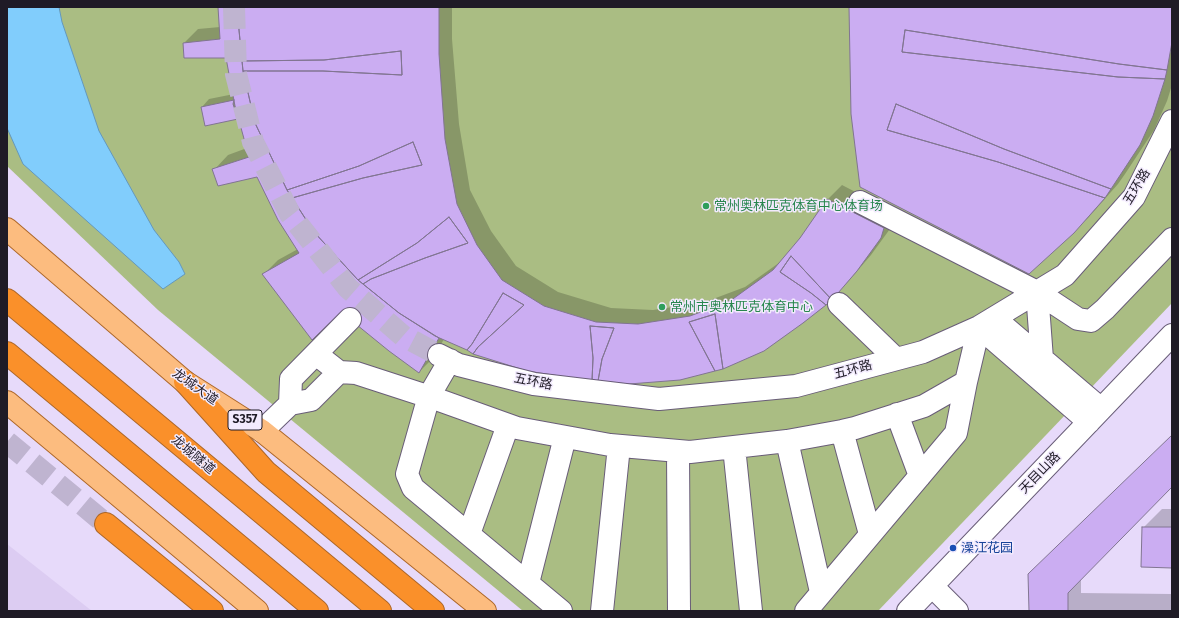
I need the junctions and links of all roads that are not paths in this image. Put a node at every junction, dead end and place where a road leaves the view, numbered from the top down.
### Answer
1 (1172, 121) edge
2 (860, 202) dead end
3 (7, 229) edge
4 (1172, 239) edge
5 (7, 241) edge
6 (50, 266) junction
7 (1037, 292) junction
8 (7, 300) edge
9 (839, 304) dead end
10 (350, 319) dead end
11 (987, 323) junction
12 (1172, 335) edge
13 (7, 353) edge
14 (316, 354) junction
15 (896, 359) junction
16 (1042, 359) junction
17 (340, 372) junction
18 (185, 382) junction
19 (966, 382) junction
20 (429, 396) junction
21 (7, 402) edge
22 (290, 404) junction
23 (897, 414) junction
24 (1095, 416) junction
25 (508, 425) junction
26 (262, 431) junction
27 (842, 431) junction
28 (565, 437) junction
29 (787, 441) junction
30 (618, 446) junction
31 (734, 447) junction
32 (678, 451) junction
33 (920, 476) junction
34 (106, 524) tunnel mouth
35 (469, 534) junction
36 (870, 534) junction
37 (528, 583) junction
38 (932, 586) junction
39 (822, 592) junction
40 (212, 611) edge
41 (257, 611) edge
42 (317, 611) edge
43 (380, 611) edge
44 (433, 611) edge
45 (485, 611) edge
46 (561, 611) edge
47 (602, 611) edge
48 (679, 611) edge
49 (751, 611) edge
50 (806, 611) edge
51 (908, 611) edge
52 (957, 611) edge

1 - 7 street, 五环路
2 - 7 street
3 - 6 main road, 龙城大道 / S357
4 - 7 street
5 - 6 main road
6 - 18 main road, 龙城大道 / S357
7 - 11 street, 五环路
7 - 16 street
8 - 43 highway, 龙城隧道
9 - 15 street
10 - 14 street
11 - 15 street, 五环路
11 - 16 street
11 - 19 street
11 - 24 street
12 - 24 street, 天目山路
13 - 42 highway
14 - 17 street
14 - 22 street
15 - 20 street, 五环路
16 - 24 street
17 - 20 street
17 - 22 street
18 - 26 main road, 龙城大道 / S357
18 - 44 highway
19 - 23 street
19 - 33 street
20 - 25 street
20 - 35 street
21 - 41 main road
22 - 26 street
23 - 27 street
23 - 33 street
24 - 38 street, 天目山路
25 - 28 street
25 - 35 street
26 - 45 main road, 龙城大道 / S357
27 - 29 street
27 - 36 street
28 - 30 street
28 - 37 street
29 - 31 street
29 - 39 street
30 - 32 street
30 - 47 street
31 - 32 street
31 - 49 street
32 - 48 street
33 - 36 street
34 - 40 highway
35 - 37 street
36 - 39 street
37 - 46 street
38 - 51 street, 天目山路
38 - 52 street
39 - 50 street

